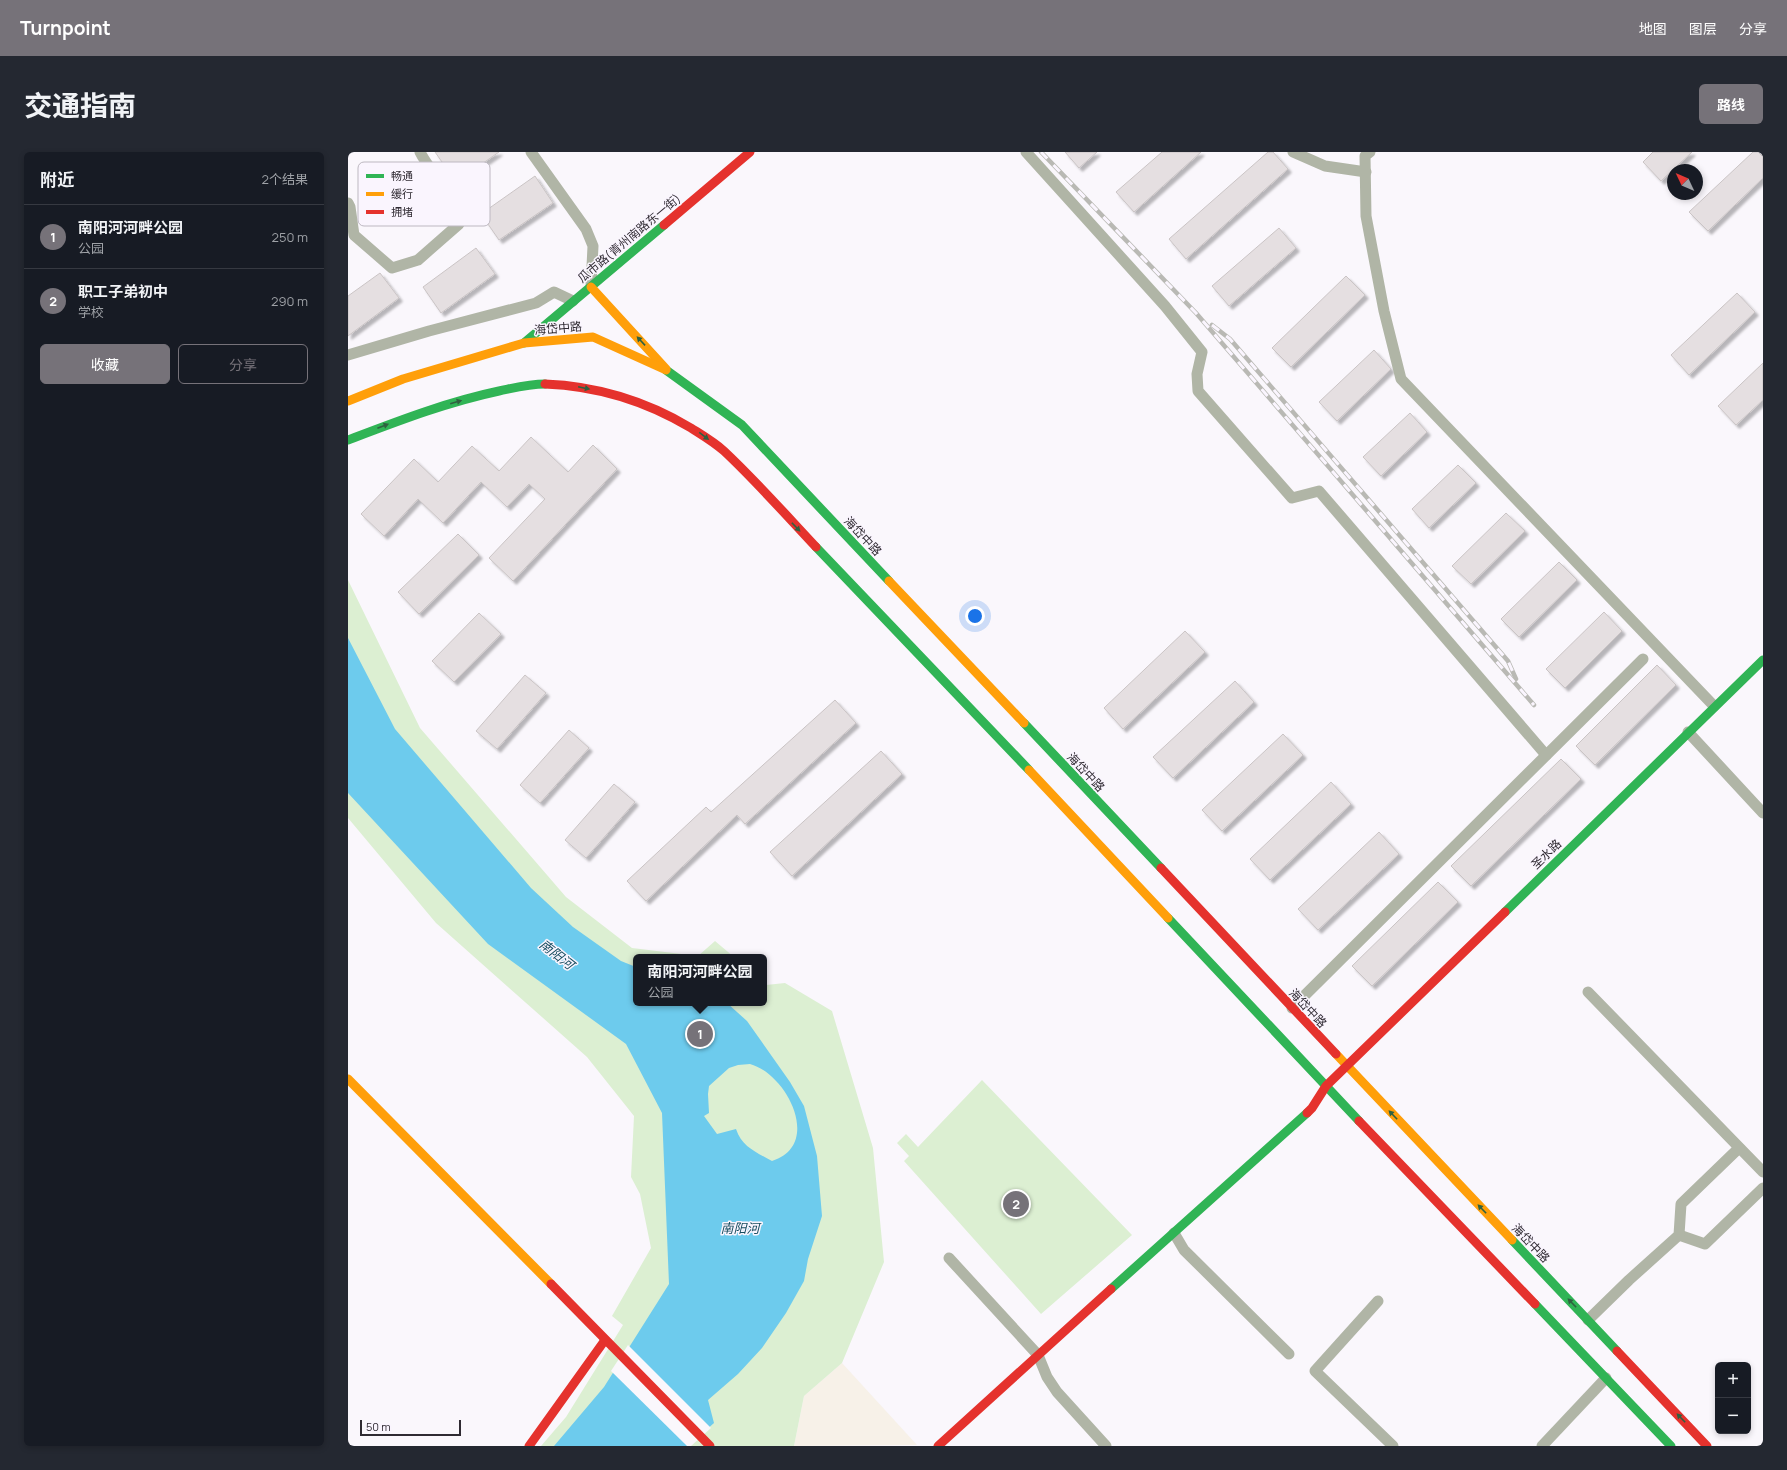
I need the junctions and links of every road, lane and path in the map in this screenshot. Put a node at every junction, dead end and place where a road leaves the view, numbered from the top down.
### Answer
1 (420, 152) edge
2 (531, 152) edge
3 (750, 152) edge
4 (1026, 152) edge
5 (1292, 152) edge
6 (1370, 152) edge
7 (425, 162) edge
8 (1366, 172) junction
9 (348, 203) edge
10 (457, 226) edge
11 (591, 287) junction
12 (573, 301) junction
13 (524, 343) junction
14 (348, 355) edge
15 (667, 370) junction
16 (348, 401) edge
17 (348, 440) edge
18 (1643, 659) dead end
19 (1763, 660) edge
20 (1714, 706) junction
21 (1688, 732) junction
22 (1546, 755) junction
23 (1763, 813) edge
24 (1588, 992) dead end
25 (1292, 1008) junction
26 (1347, 1066) junction
27 (348, 1079) edge
28 (1326, 1086) junction
29 (1739, 1148) junction
30 (1763, 1172) edge
31 (1763, 1188) edge
32 (1174, 1232) junction
33 (1679, 1235) junction
34 (949, 1258) dead end
35 (1378, 1301) dead end
36 (1588, 1320) junction
37 (605, 1340) junction
38 (1289, 1354) dead end
39 (1038, 1355) junction
40 (1606, 1378) junction
41 (529, 1446) edge
42 (710, 1446) edge
43 (938, 1446) edge
44 (1106, 1446) edge
45 (1394, 1446) edge
46 (1542, 1446) edge
47 (1671, 1446) edge
48 (1707, 1446) edge

1 - 7 street
2 - 11 street
3 - 11 main road, 瓜市路(青州南路东一街)
4 - 22 street
5 - 8 street
6 - 8 street
8 - 20 street
9 - 10 street
11 - 12 main road, 瓜市路(青州南路东一街)
15 -> 11 main road
12 - 13 main road, 瓜市路(青州南路东一街)
12 - 14 street
13 - 15 main road, 海岱中路
13 - 16 main road, 海岱中路
15 - 25 main road, 海岱中路
17 -> 28 main road
18 - 22 street
19 - 20 main road, 圣水路
20 - 21 main road, 圣水路
21 - 23 street
21 - 26 main road, 圣水路
22 - 25 street
24 - 29 street
25 - 26 main road, 海岱中路
26 - 28 main road, 圣水路
36 -> 26 main road, 海岱中路
27 - 37 main road
28 - 32 main road, 圣水路
28 - 40 main road
29 - 30 street
29 - 33 street
31 - 33 street
32 - 38 street
32 - 39 main road, 圣水路
33 - 36 street
34 - 39 street
35 - 45 street
48 -> 36 main road, 海岱中路
37 - 41 main road
37 - 42 main road
39 - 43 main road, 圣水路
39 - 44 street
40 - 46 street
40 - 47 main road

